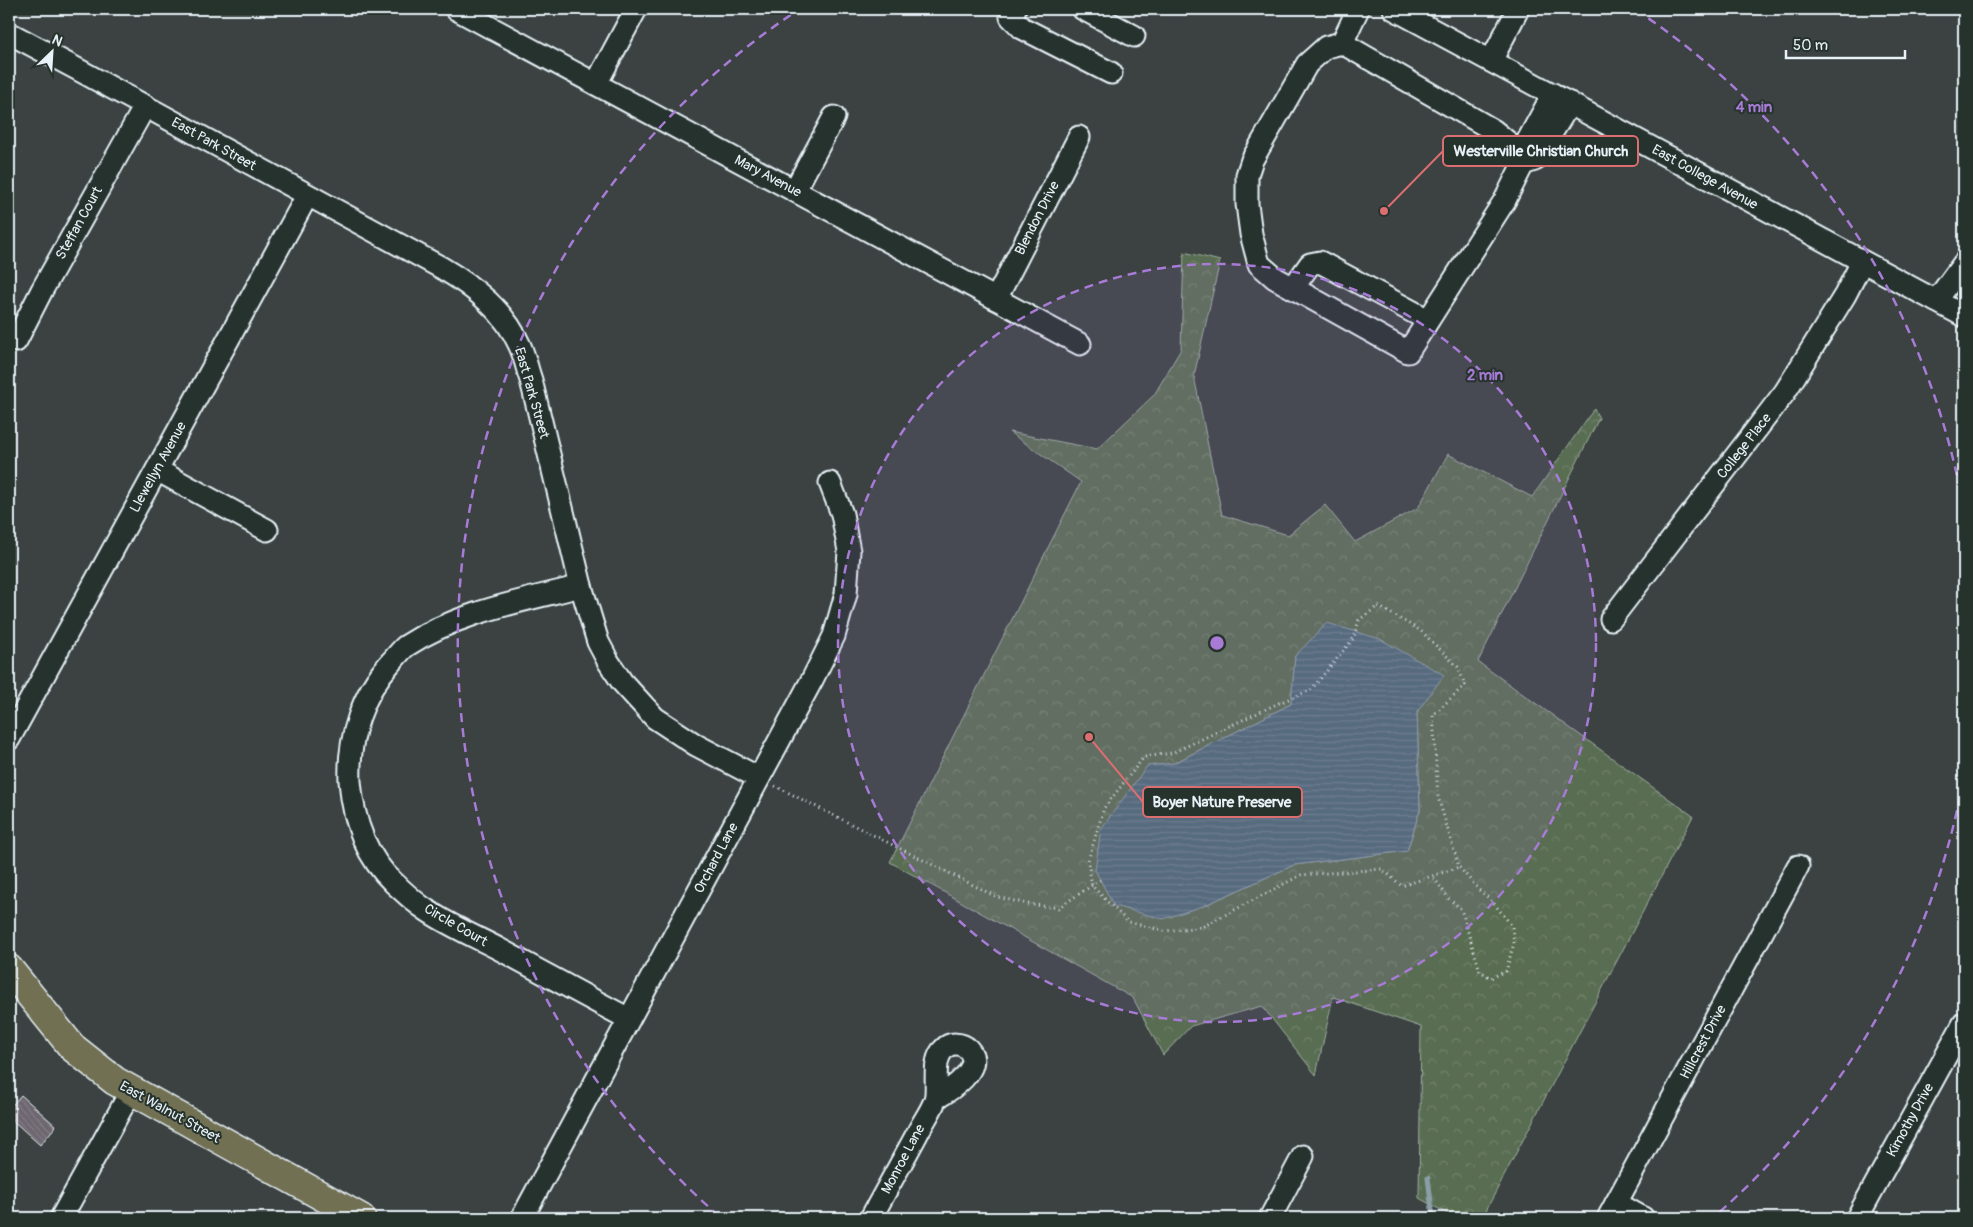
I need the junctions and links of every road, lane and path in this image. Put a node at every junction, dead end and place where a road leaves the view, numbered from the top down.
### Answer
1 (456, 9) edge
2 (636, 9) edge
3 (1015, 9) edge
4 (1083, 9) edge
5 (1358, 9) edge
6 (1394, 9) edge
7 (1518, 9) edge
8 (9, 34) edge
9 (1134, 36) dead end
10 (1342, 43) junction
11 (1491, 61) junction
12 (1111, 73) dead end
13 (596, 84) junction
14 (1562, 98) junction
15 (145, 106) junction
16 (834, 117) dead end
17 (1079, 137) dead end
18 (1522, 159) junction
19 (795, 190) junction
20 (307, 196) junction
21 (1862, 262) junction
22 (1964, 263) edge
23 (1293, 288) junction
24 (996, 299) junction
25 (1936, 301) junction
26 (1964, 316) edge
27 (1428, 320) junction
28 (16, 341) dead end
29 (1080, 344) dead end
30 (157, 470) junction
31 (830, 483) dead end
32 (267, 530) dead end
33 (581, 586) junction
34 (1610, 619) dead end
35 (9, 739) edge
36 (759, 778) junction
37 (1798, 866) dead end
38 (1460, 867) junction
39 (1434, 878) dead end
40 (1100, 880) dead end
41 (1092, 886) junction
42 (9, 970) edge
43 (629, 1019) junction
44 (1964, 1023) edge
45 (132, 1091) junction
46 (935, 1100) dead end
47 (1303, 1156) dead end
48 (1612, 1211) edge
49 (61, 1218) edge
50 (361, 1218) edge
51 (522, 1218) edge
52 (871, 1218) edge
53 (1270, 1218) edge
54 (1643, 1218) edge
55 (1857, 1218) edge

1 - 13 street, Mary Avenue
2 - 13 street
3 - 12 street
4 - 9 street
5 - 10 street
6 - 11 street, East College Avenue
7 - 11 street
8 - 15 street, East Park Street
10 - 18 street
10 - 23 street
11 - 14 street, East College Avenue
13 - 19 street, Mary Avenue
14 - 18 street
14 - 21 street, East College Avenue
15 - 20 street, East Park Street
15 - 28 street, Steffan Court
16 - 19 street
17 - 24 street, Blendon Drive
18 - 27 street
19 - 24 street, Mary Avenue
20 - 30 street, Llewellyn Avenue
20 - 33 street, East Park Street
21 - 25 street, East College Avenue
21 - 34 street, College Place
22 - 25 street
23 - 27 street
23 - 27 street
24 - 29 street, Mary Avenue
25 - 26 street, East College Avenue
30 - 32 street
30 - 35 street, Llewellyn Avenue
31 - 36 street, Orchard Lane
33 - 36 street, East Park Street
33 - 43 street, Circle Court
36 - 41 path
36 - 43 street, Orchard Lane
37 - 48 street, Hillcrest Drive
38 - 39 path
38 - 41 path
38 - 41 path
40 - 41 path
42 - 45 main road, East Walnut Street
43 - 51 street, Orchard Lane
44 - 55 street, Kimothy Drive
45 - 49 street
45 - 50 main road, East Walnut Street
46 - 52 street, Monroe Lane
47 - 53 street
48 - 54 street

